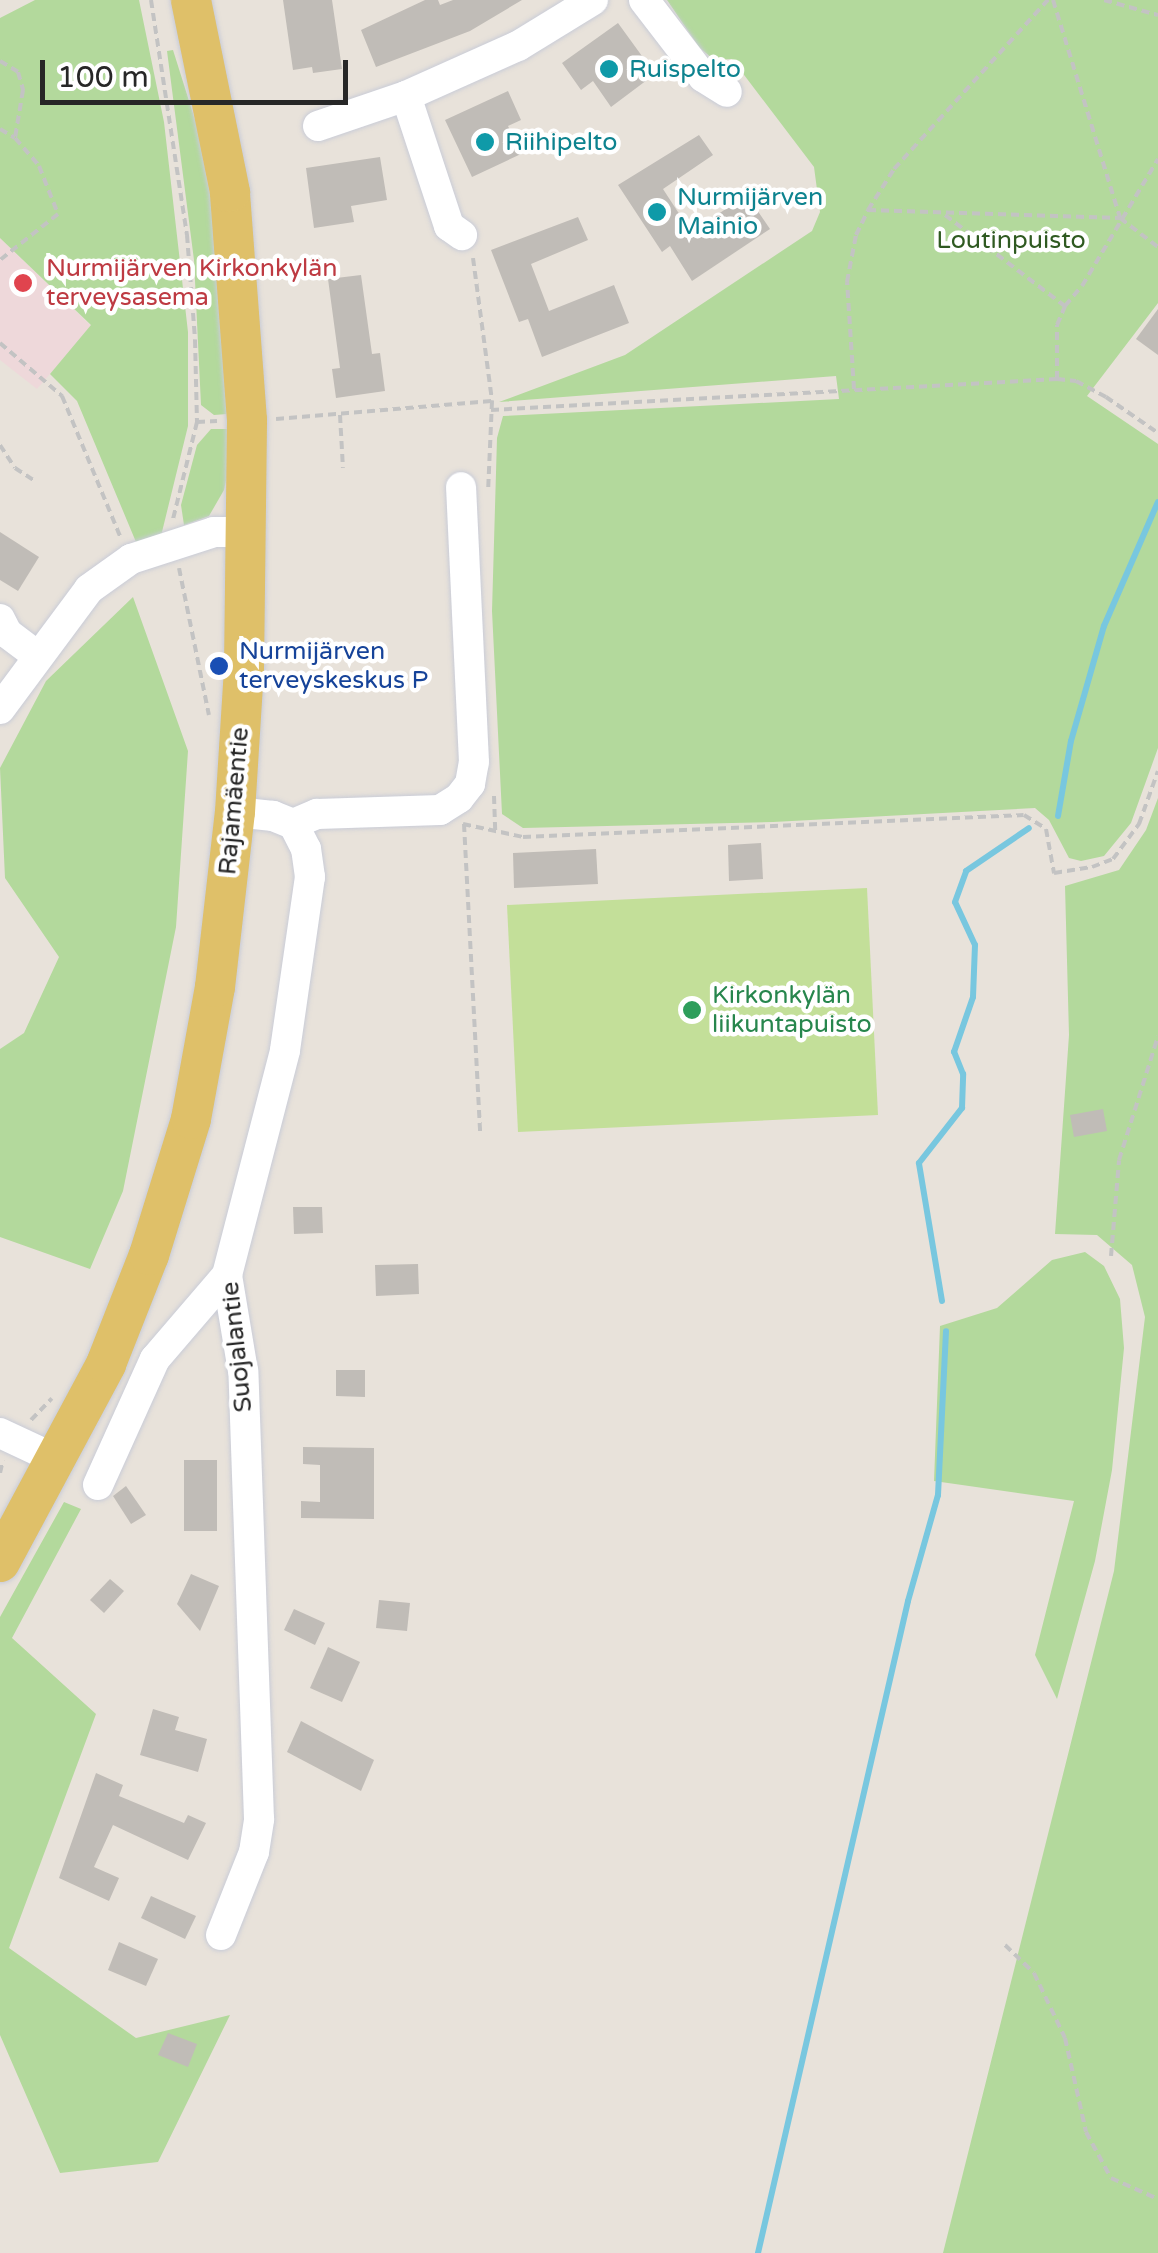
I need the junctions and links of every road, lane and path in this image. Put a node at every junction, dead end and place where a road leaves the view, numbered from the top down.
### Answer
1 (150, 0) edge
2 (191, 0) edge
3 (594, 0) edge
4 (644, 0) edge
5 (1051, 0) edge
6 (1104, 0) edge
7 (1158, 15) edge
8 (0, 60) edge
9 (726, 92) dead end
10 (406, 96) junction
11 (318, 126) dead end
12 (0, 129) edge
13 (15, 138) junction
14 (1158, 159) edge
15 (868, 210) junction
16 (945, 215) junction
17 (1120, 218) junction
18 (462, 236) dead end
19 (1158, 247) edge
20 (0, 260) edge
21 (1065, 306) junction
22 (0, 343) edge
23 (1057, 378) junction
24 (854, 390) junction
25 (492, 401) dead end
26 (491, 410) dead end
27 (340, 415) junction
28 (247, 420) junction
29 (197, 422) junction
30 (1158, 433) edge
31 (0, 446) edge
32 (343, 468) dead end
33 (35, 481) dead end
34 (460, 487) dead end
35 (248, 532) junction
36 (175, 543) junction
37 (130, 559) junction
38 (0, 619) edge
39 (36, 656) junction
40 (0, 710) edge
41 (210, 726) dead end
42 (1158, 771) edge
43 (235, 812) junction
44 (293, 824) junction
45 (444, 824) dead end
46 (464, 824) junction
47 (1158, 1036) edge
48 (480, 1132) dead end
49 (1111, 1256) dead end
50 (227, 1275) junction
51 (57, 1393) dead end
52 (7, 1436) edge
53 (58, 1460) junction
54 (0, 1473) edge
55 (98, 1485) dead end
56 (0, 1562) edge
57 (220, 1936) dead end
58 (1005, 1945) dead end
59 (1158, 2199) edge

1 - 29 path
2 - 28 main road, Rajamäentie
3 - 10 street
4 - 9 street
5 - 15 path
5 - 17 path
6 - 7 path
8 - 13 path
10 - 11 street
10 - 18 street
12 - 13 path
13 - 20 path
14 - 17 path
15 - 16 path
15 - 24 path
16 - 17 path
16 - 21 path
17 - 19 path
17 - 21 path
21 - 23 path
22 - 37 path
23 - 24 path
23 - 30 path
24 - 26 path
25 - 27 path
27 - 28 path
27 - 32 path
28 - 29 path
28 - 35 main road, Rajamäentie
29 - 36 path
31 - 33 path
34 - 44 street
35 - 36 street
35 - 43 main road, Rajamäentie
36 - 37 street
36 - 41 path
37 - 39 street
38 - 39 street
39 - 40 street
42 - 46 path
43 - 44 street
43 - 53 main road, Rajamäentie
44 - 50 street, Suojalantie
45 - 46 path
46 - 48 path
47 - 49 path
50 - 55 street
50 - 57 street, Suojalantie
51 - 52 path
52 - 53 street
52 - 54 path
53 - 56 main road, Rajamäentie
58 - 59 path

